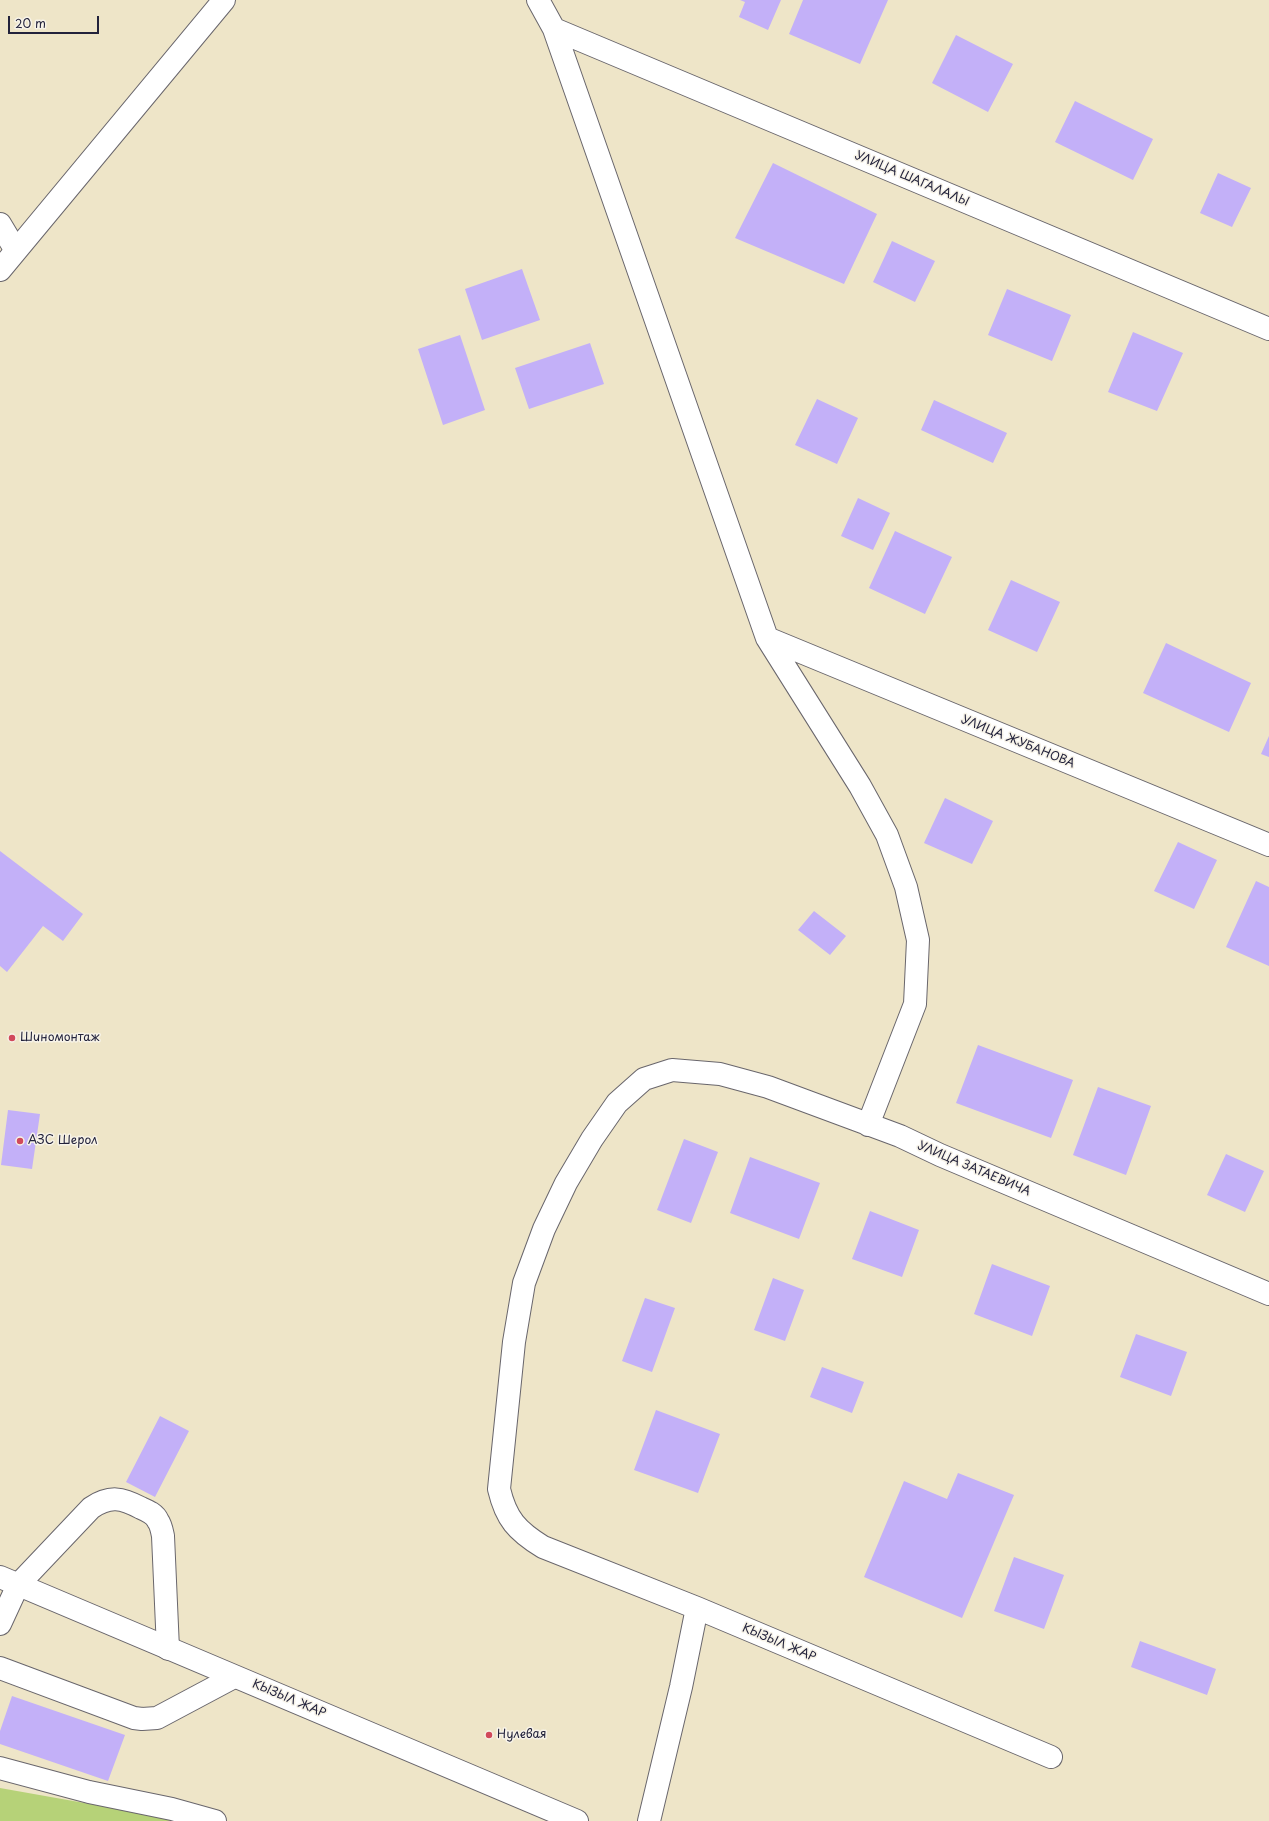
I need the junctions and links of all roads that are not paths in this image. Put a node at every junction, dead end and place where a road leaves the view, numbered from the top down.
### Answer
1 (224, 0) edge
2 (538, 0) edge
3 (554, 29) junction
4 (0, 224) edge
5 (15, 249) junction
6 (0, 270) edge
7 (1269, 329) edge
8 (767, 638) junction
9 (1269, 846) edge
10 (672, 1070) joint
11 (868, 1125) junction
12 (1269, 1294) edge
13 (9, 1581) edge
14 (697, 1608) junction
15 (0, 1624) edge
16 (168, 1649) junction
17 (0, 1668) edge
18 (234, 1677) junction
19 (1051, 1757) dead end
20 (0, 1768) edge
21 (215, 1821) edge
22 (577, 1821) edge
23 (649, 1821) edge

1 - 5 street
2 - 3 street
3 - 7 street, УЛИЦА ШАГАЛАЛЫ
3 - 8 street
4 - 5 street
5 - 6 street
8 - 9 street, УЛИЦА ЖУБАНОВА
8 - 11 street
10 - 11 street, УЛИЦА ЗАТАЕВИЧА
10 - 14 street, КЫЗЫЛ ЖАР
11 - 12 street, УЛИЦА ЗАТАЕВИЧА
13 - 15 street
13 - 16 street, КЫЗЫЛ ЖАР
13 - 16 street
14 - 19 street, КЫЗЫЛ ЖАР
14 - 23 street
16 - 18 street, КЫЗЫЛ ЖАР
17 - 18 street
18 - 22 street, КЫЗЫЛ ЖАР
20 - 21 street

